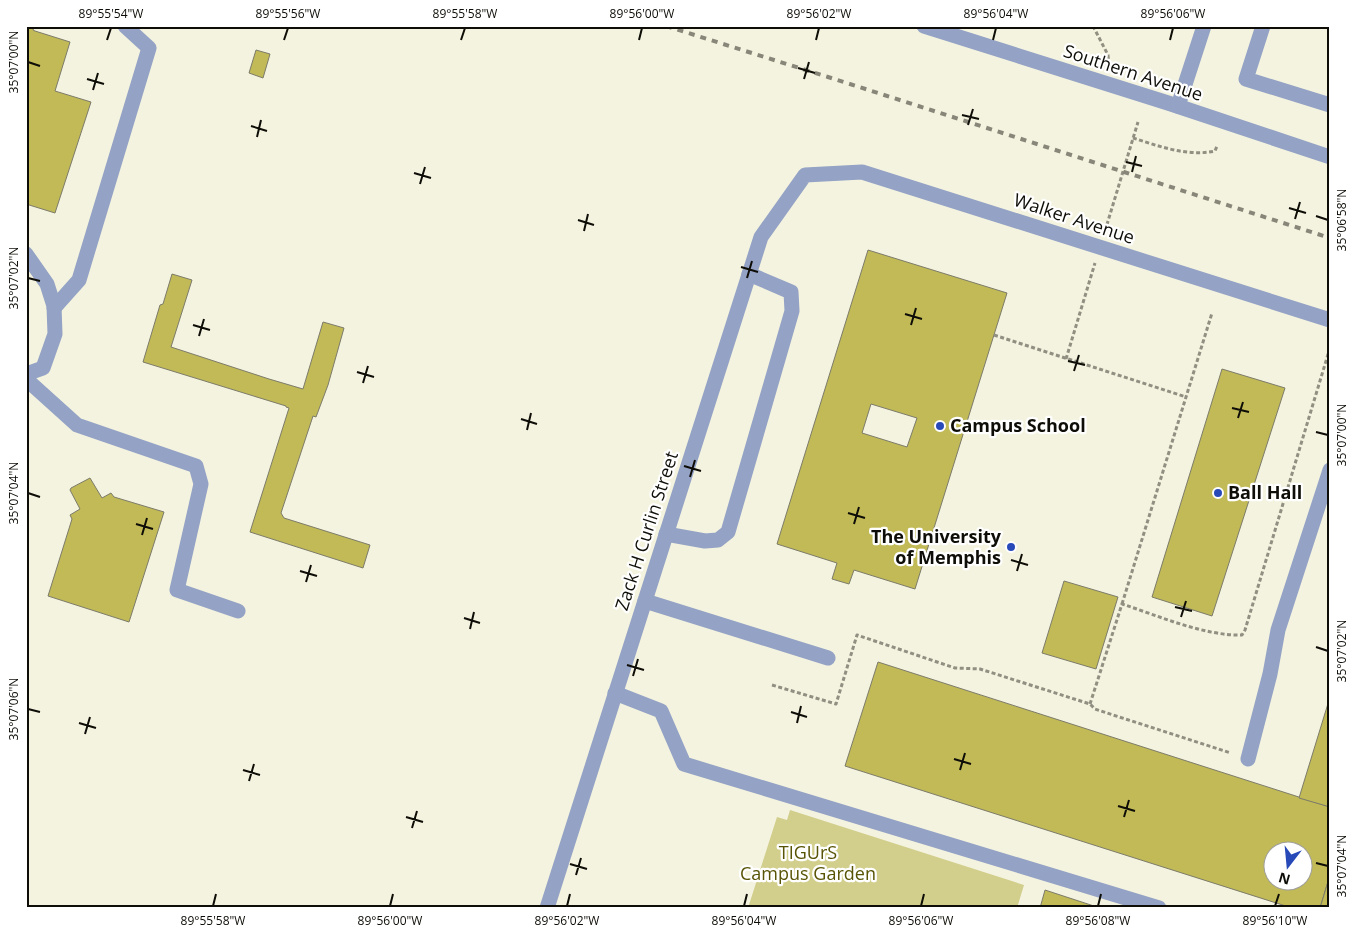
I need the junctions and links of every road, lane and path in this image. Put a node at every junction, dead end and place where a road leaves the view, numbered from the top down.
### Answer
1 (125, 26) edge
2 (924, 26) edge
3 (1093, 26) edge
4 (1204, 26) edge
5 (1263, 26) edge
6 (1109, 67) dead end
7 (1330, 105) edge
8 (1178, 106) junction
9 (1138, 122) dead end
10 (1133, 138) junction
11 (1217, 146) dead end
12 (1330, 157) edge
13 (805, 176) joint
14 (1100, 247) junction
15 (26, 254) edge
16 (749, 274) junction
17 (54, 308) junction
18 (1212, 313) dead end
19 (1330, 320) edge
20 (994, 335) dead end
21 (1329, 351) edge
22 (1066, 358) junction
23 (26, 374) edge
24 (26, 379) edge
25 (1186, 397) junction
26 (1330, 470) edge
27 (666, 534) junction
28 (645, 601) junction
29 (1122, 604) junction
30 (238, 611) dead end
31 (828, 658) dead end
32 (772, 685) dead end
33 (615, 693) junction
34 (1090, 704) junction
35 (1249, 758) joint
36 (546, 908) edge
37 (1159, 908) edge

1 - 17 street
2 - 8 street, Southern Avenue
3 - 6 path
4 - 8 street
5 - 7 street
8 - 12 street, Southern Avenue
9 - 10 path
10 - 11 path
10 - 14 path
13 - 14 street, Walker Avenue
13 - 16 street, Zack H Curlin Street
14 - 19 street, Walker Avenue
14 - 22 path
15 - 17 street
16 - 27 street, Zack H Curlin Street
16 - 27 street
17 - 23 street
18 - 25 path
20 - 22 path
21 - 29 path
22 - 25 path
24 - 30 street
25 - 29 path
26 - 35 street
27 - 28 street, Zack H Curlin Street
28 - 31 street
28 - 33 street, Zack H Curlin Street
29 - 34 path
32 - 34 path
33 - 36 street, Zack H Curlin Street
33 - 37 street
34 - 35 path

